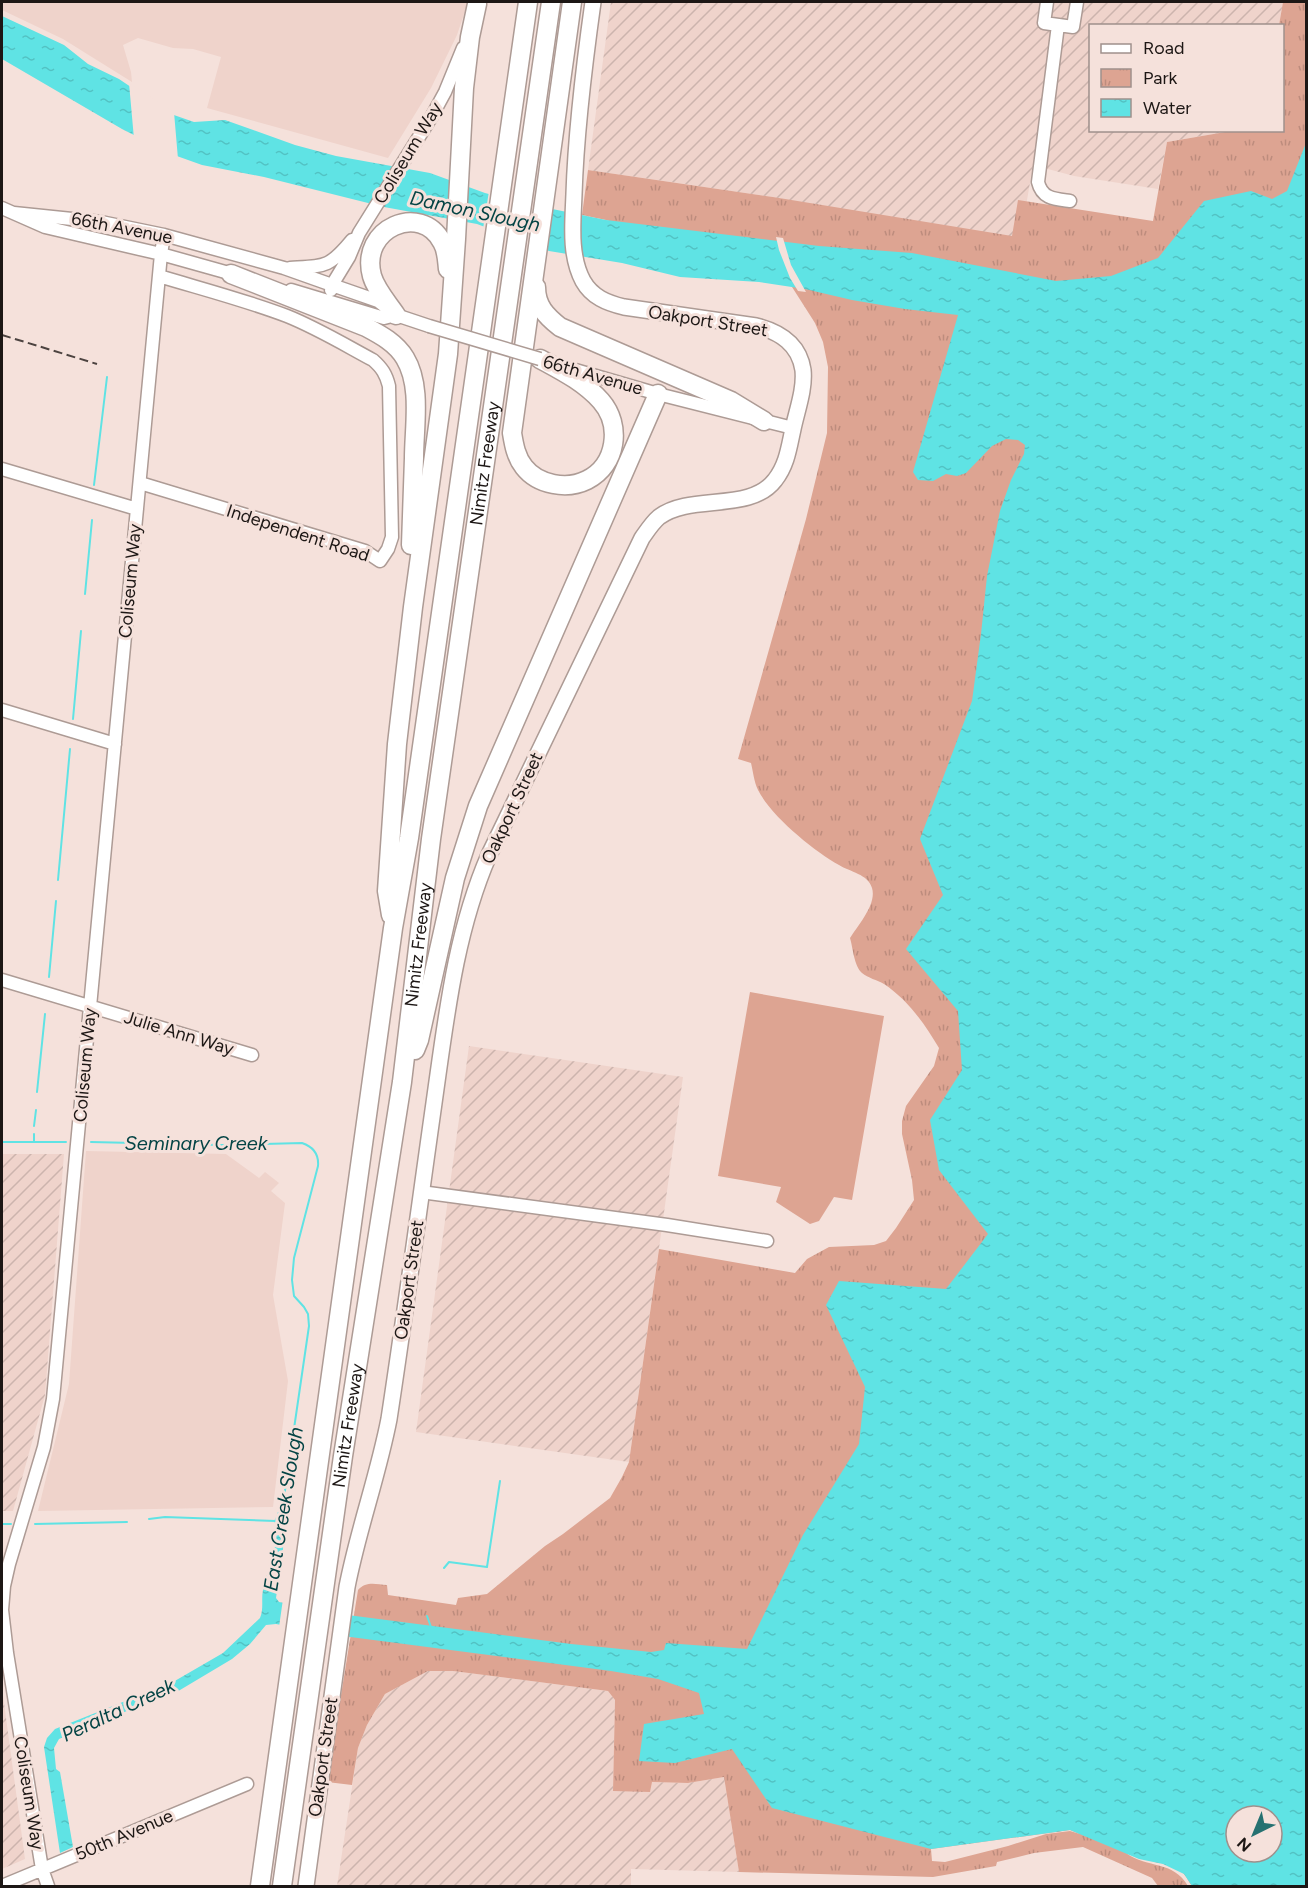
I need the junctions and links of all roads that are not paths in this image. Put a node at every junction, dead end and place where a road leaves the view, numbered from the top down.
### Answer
1 (528, 2) edge
2 (551, 2) edge
3 (572, 2) edge
4 (593, 2) edge
5 (1047, 2) edge
6 (1077, 2) edge
7 (478, 3) edge
8 (1058, 25) junction
9 (1070, 201) dead end
10 (2, 208) edge
11 (14, 213) junction
12 (359, 232) junction
13 (164, 235) junction
14 (160, 254) junction
15 (536, 261) junction
16 (284, 268) junction
17 (231, 274) junction
18 (159, 276) junction
19 (333, 285) junction
20 (328, 300) junction
21 (452, 303) junction
22 (396, 315) junction
23 (540, 359) junction
24 (658, 394) junction
25 (764, 421) junction
26 (793, 428) junction
27 (2, 469) edge
28 (140, 483) junction
29 (137, 509) junction
30 (413, 607) junction
31 (2, 710) edge
32 (115, 744) junction
33 (393, 928) junction
34 (2, 980) edge
35 (91, 1006) junction
36 (252, 1055) dead end
37 (402, 1082) junction
38 (422, 1192) junction
39 (767, 1242) dead end
40 (247, 1784) dead end
41 (42, 1869) junction
42 (2, 1886) edge
43 (48, 1887) edge
44 (260, 1887) edge
45 (282, 1887) edge
46 (306, 1887) edge

1 - 33 highway, Nimitz Freeway
2 - 37 highway, Nimitz Freeway
3 - 15 highway
4 - 26 main road, Oakport Street
5 - 8 street
6 - 8 street
7 - 12 street, Coliseum Way
7 - 21 highway
8 - 9 street
10 - 11 street, 66th Avenue
11 - 13 street, 66th Avenue
11 - 14 street, 66th Avenue
12 - 16 street
12 - 19 street, Coliseum Way
13 - 14 street, Coliseum Way
13 - 16 street, 66th Avenue
14 - 17 street, 66th Avenue
14 - 18 street, Coliseum Way
15 - 23 highway
15 - 25 highway
16 - 19 street, 66th Avenue
17 - 20 street, 66th Avenue
17 - 30 highway
18 - 28 street, Coliseum Way
18 - 28 street, Independent Road
19 - 20 street, Coliseum Way
19 - 22 street, 66th Avenue
20 - 22 street, 66th Avenue
21 - 22 highway
21 - 30 highway
22 - 23 street, 66th Avenue, bridge
23 - 24 street, 66th Avenue
24 - 25 street, 66th Avenue
24 - 37 highway
25 - 26 street, 66th Avenue
26 - 38 main road, Oakport Street
27 - 29 street
28 - 29 street, Coliseum Way
29 - 32 street, Coliseum Way
30 - 33 highway
31 - 32 street
32 - 35 street, Coliseum Way
33 - 44 highway, Nimitz Freeway
34 - 35 street, Julie Ann Way
35 - 36 street, Julie Ann Way
35 - 41 street, Coliseum Way
37 - 45 highway, Nimitz Freeway
38 - 39 street
38 - 46 main road, Oakport Street
40 - 41 street, 50th Avenue
41 - 42 street, 50th Avenue
41 - 43 street, Coliseum Way

